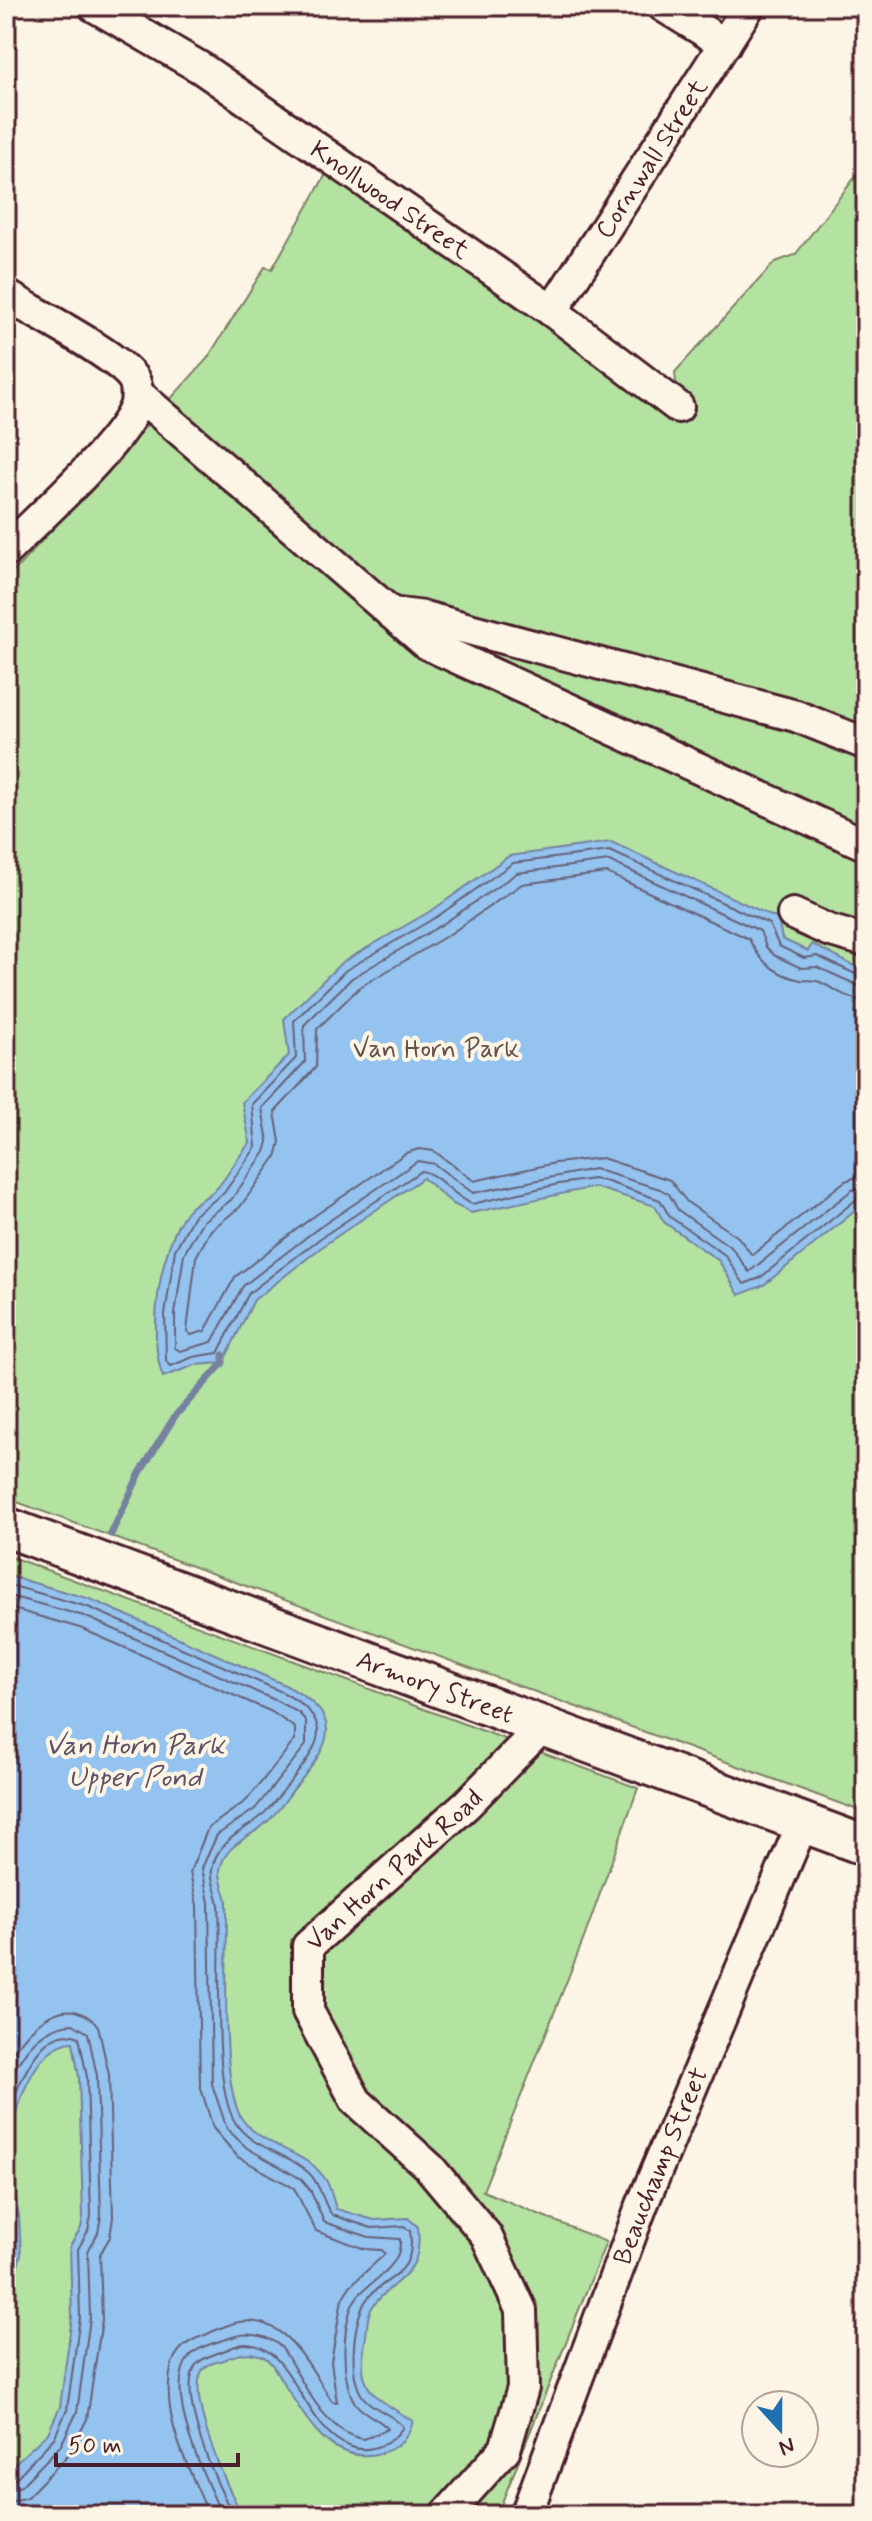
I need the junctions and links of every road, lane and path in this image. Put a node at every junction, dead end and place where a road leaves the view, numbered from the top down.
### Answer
1 (94, 6) edge
2 (663, 6) edge
3 (749, 6) edge
4 (725, 44) junction
5 (6, 295) edge
6 (552, 311) junction
7 (137, 393) junction
8 (678, 407) dead end
9 (6, 551) edge
10 (390, 612) junction
11 (866, 744) edge
12 (866, 845) edge
13 (793, 914) dead end
14 (866, 941) edge
15 (6, 1527) edge
16 (543, 1726) junction
17 (803, 1822) junction
18 (866, 1846) edge
19 (446, 2515) edge
20 (526, 2515) edge

1 - 6 street, Knollwood Street
2 - 4 street
3 - 4 street, Cornwall Street
4 - 6 street, Cornwall Street
5 - 7 street
6 - 8 street, Knollwood Street
7 - 9 street
7 - 10 street
10 - 11 street
10 - 12 street
13 - 14 street
15 - 16 main road, Armory Street
16 - 17 main road, Armory Street
16 - 19 street, Van Horn Park Road
17 - 18 main road, Armory Street
17 - 20 street, Beauchamp Street

